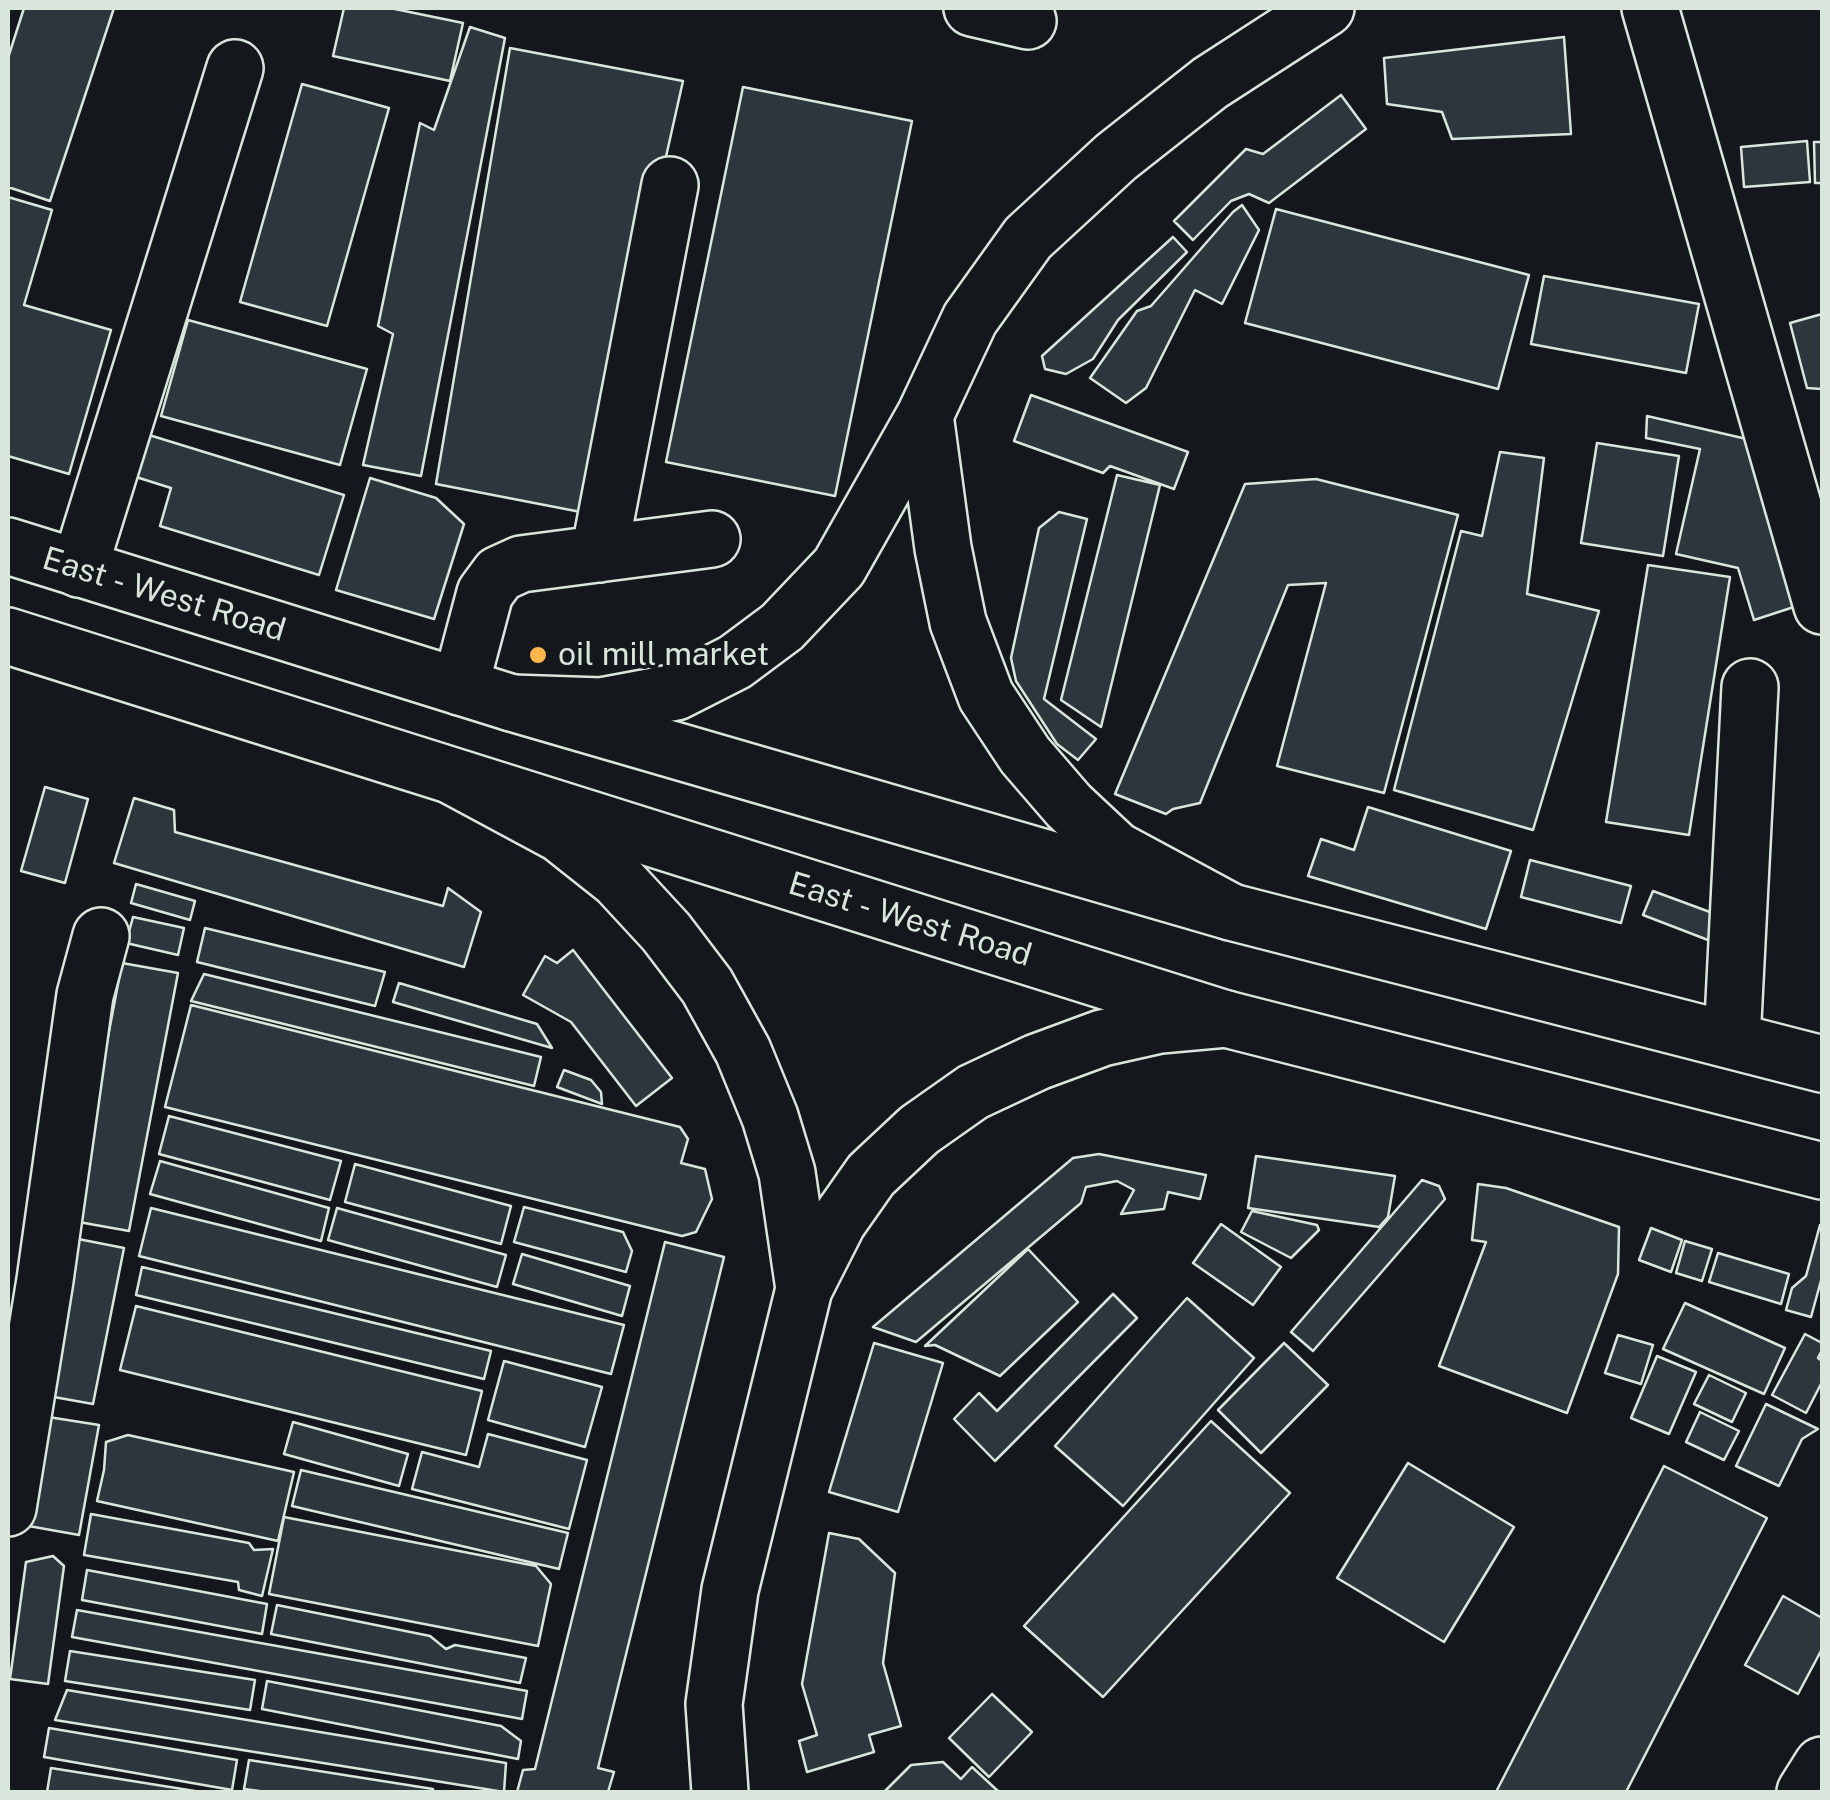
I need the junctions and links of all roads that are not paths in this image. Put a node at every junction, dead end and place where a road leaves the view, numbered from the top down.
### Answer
1 (972, 8) edge
2 (1326, 8) edge
3 (1650, 8) edge
4 (1028, 21) dead end
5 (234, 68) dead end
6 (670, 185) dead end
7 (925, 415) junction
8 (712, 539) dead end
9 (8, 546) edge
10 (599, 554) junction
11 (79, 568) junction
12 (1822, 606) edge
13 (8, 636) edge
14 (460, 687) junction
15 (1750, 687) dead end
16 (512, 704) junction
17 (454, 777) junction
18 (1230, 912) junction
19 (101, 936) dead end
20 (1226, 1019) junction
21 (1732, 1040) junction
22 (1822, 1064) edge
23 (1822, 1171) edge
24 (804, 1289) junction
25 (8, 1508) edge
26 (720, 1792) edge

1 - 4 main road
2 - 7 main road
3 - 12 main road
5 - 11 main road
6 - 10 main road
7 - 16 main road
7 - 18 main road
8 - 10 main road
9 - 11 main road, East - West Road
10 - 14 main road
11 - 14 main road, East - West Road
13 - 17 main road, East - West Road
14 - 16 main road, East - West Road
15 - 21 main road
16 - 18 main road, East - West Road
17 - 20 main road, East - West Road
17 - 24 main road
18 - 21 main road, East - West Road
19 - 25 main road
20 - 23 main road, East - West Road
20 - 24 main road
21 - 22 main road, East - West Road
24 - 26 main road

